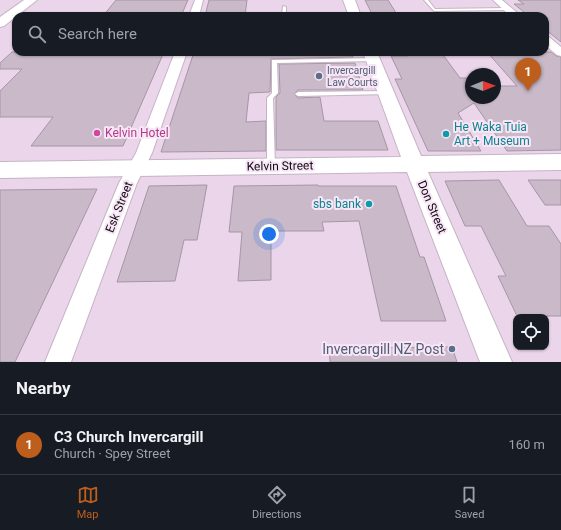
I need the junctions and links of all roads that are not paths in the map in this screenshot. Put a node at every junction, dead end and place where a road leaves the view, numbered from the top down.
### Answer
1 (199, 0) edge
2 (349, 0) edge
3 (426, 0) edge
4 (497, 0) edge
5 (33, 3) edge
6 (284, 7) dead end
7 (508, 10) junction
8 (18, 12) edge
9 (195, 12) edge
10 (284, 12) edge
11 (354, 12) edge
12 (511, 12) edge
13 (12, 16) edge
14 (0, 23) edge
15 (12, 24) edge
16 (0, 34) edge
17 (549, 43) edge
18 (561, 53) edge
19 (180, 56) edge
20 (371, 56) edge
21 (298, 94) dead end
22 (386, 94) junction
23 (561, 162) edge
24 (414, 164) junction
25 (271, 166) junction
26 (136, 168) junction
27 (0, 170) edge
28 (58, 362) edge
29 (496, 362) edge

1 - 9 street
2 - 11 main road
3 - 7 lane
4 - 7 street
5 - 8 main road
6 - 10 lane
7 - 12 street
13 - 14 main road
15 - 16 main road
17 - 18 street
19 - 26 street, Esk Street
20 - 22 main road, Don Street
20 - 25 lane
21 - 22 lane
22 - 24 main road, Don Street
23 - 24 main road, Kelvin Street
24 - 25 main road, Kelvin Street
24 - 29 main road, Don Street
25 - 26 main road, Kelvin Street
26 - 27 main road, Kelvin Street
26 - 28 street, Esk Street

